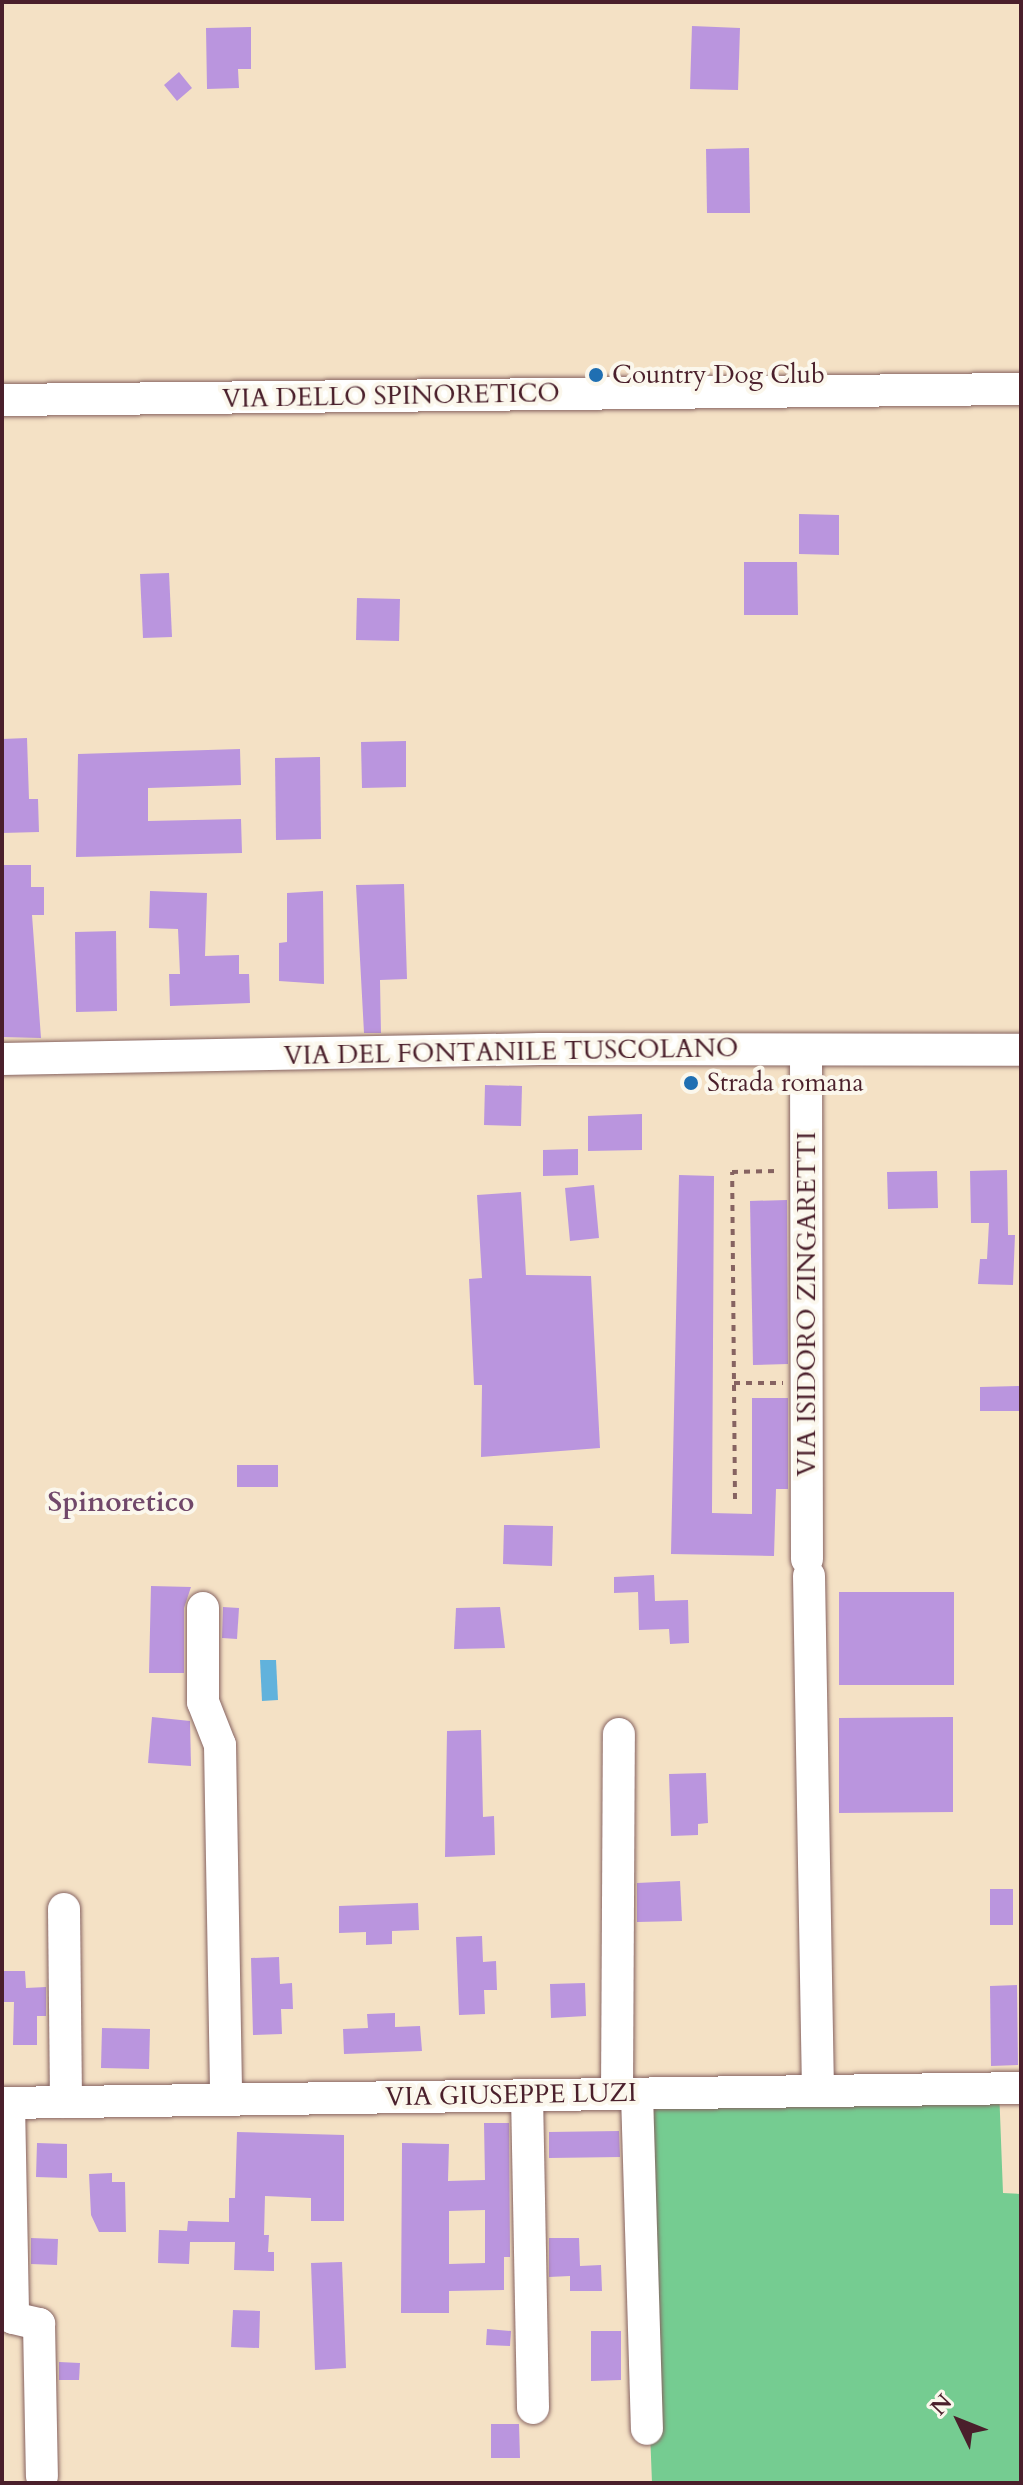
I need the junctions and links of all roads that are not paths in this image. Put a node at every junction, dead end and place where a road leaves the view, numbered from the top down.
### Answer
1 (1021, 389) edge
2 (2, 400) edge
3 (806, 1050) junction
4 (1021, 1050) edge
5 (2, 1059) edge
6 (203, 1608) dead end
7 (619, 1734) dead end
8 (64, 1909) dead end
9 (1021, 2088) edge
10 (818, 2091) junction
11 (627, 2094) junction
12 (527, 2095) junction
13 (226, 2099) junction
14 (66, 2102) junction
15 (6, 2103) edge
16 (533, 2408) dead end
17 (647, 2429) dead end
18 (42, 2476) dead end

1 - 2 street, VIA DELLO SPINORETICO
3 - 4 street, VIA DEL FONTANILE TUSCOLANO
3 - 5 street, VIA DEL FONTANILE TUSCOLANO
3 - 10 street, VIA ISIDORO ZINGARETTI
6 - 13 street
7 - 11 street
8 - 14 street
9 - 10 street, VIA GIUSEPPE LUZI
10 - 11 street, VIA GIUSEPPE LUZI
11 - 12 street, VIA GIUSEPPE LUZI
11 - 17 street
12 - 13 street, VIA GIUSEPPE LUZI
12 - 16 street
13 - 14 street, VIA GIUSEPPE LUZI
14 - 15 street, VIA GIUSEPPE LUZI
15 - 18 street

